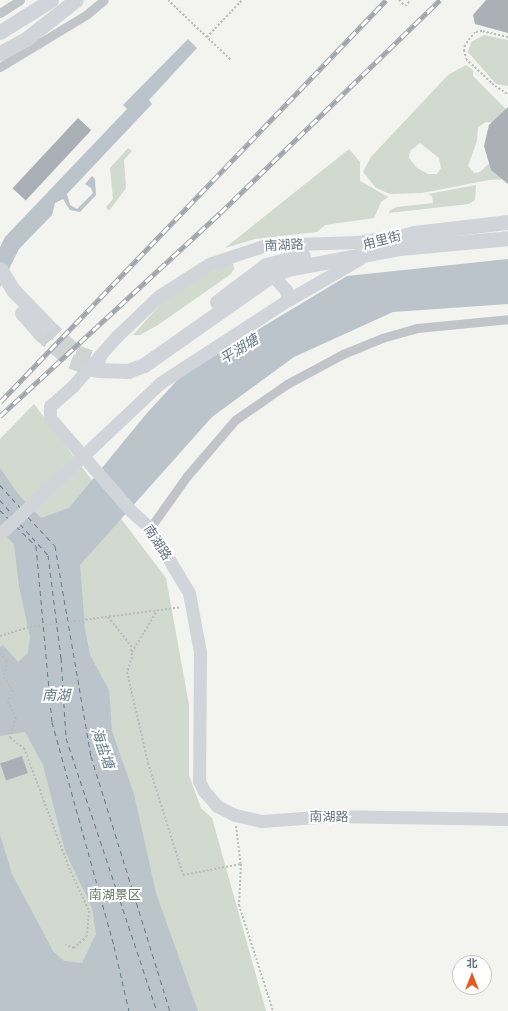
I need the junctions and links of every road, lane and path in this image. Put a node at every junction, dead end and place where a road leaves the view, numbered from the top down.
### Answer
1 (20, 0) edge
2 (51, 0) edge
3 (76, 0) edge
4 (104, 0) edge
5 (168, 0) edge
6 (242, 0) edge
7 (399, 0) edge
8 (411, 0) edge
9 (0, 13) edge
10 (0, 32) edge
11 (207, 37) junction
12 (508, 37) edge
13 (0, 53) edge
14 (231, 60) dead end
15 (0, 67) edge
16 (508, 94) edge
17 (508, 222) edge
18 (414, 233) junction
19 (508, 238) edge
20 (257, 248) junction
21 (374, 253) junction
22 (0, 269) edge
23 (265, 270) junction
24 (0, 286) edge
25 (288, 300) junction
26 (508, 319) edge
27 (101, 366) tunnel mouth
28 (82, 455) junction
29 (150, 528) junction
30 (0, 534) edge
31 (192, 606) junction
32 (158, 610) junction
33 (108, 617) junction
34 (0, 636) edge
35 (0, 653) edge
36 (132, 653) junction
37 (235, 815) junction
38 (508, 819) edge
39 (241, 864) junction
40 (66, 944) dead end
41 (273, 1011) edge

1 - 9 street
2 - 10 main road
3 - 13 main road
4 - 15 street
5 - 11 path
6 - 11 path
7 - 8 path
11 - 14 path
12 - 16 path
17 - 18 main road, 甪里街
18 - 20 street, 南湖路
18 - 23 main road, 甪里街
19 - 21 main road, 甪里街
20 - 23 street
20 - 28 street, 南湖路
21 - 23 main road, 甪里街
21 - 25 street
22 - 24 main road
23 - 25 street
23 - 27 main road
25 - 28 street
26 - 29 street
28 - 29 street, 南湖路
28 - 30 street
29 - 31 street, 南湖路
31 - 32 path
31 - 37 street, 南湖路
32 - 33 path
32 - 36 path
33 - 34 path
33 - 36 path
35 - 40 path
36 - 39 path
37 - 38 street, 南湖路
37 - 39 path
39 - 41 path

